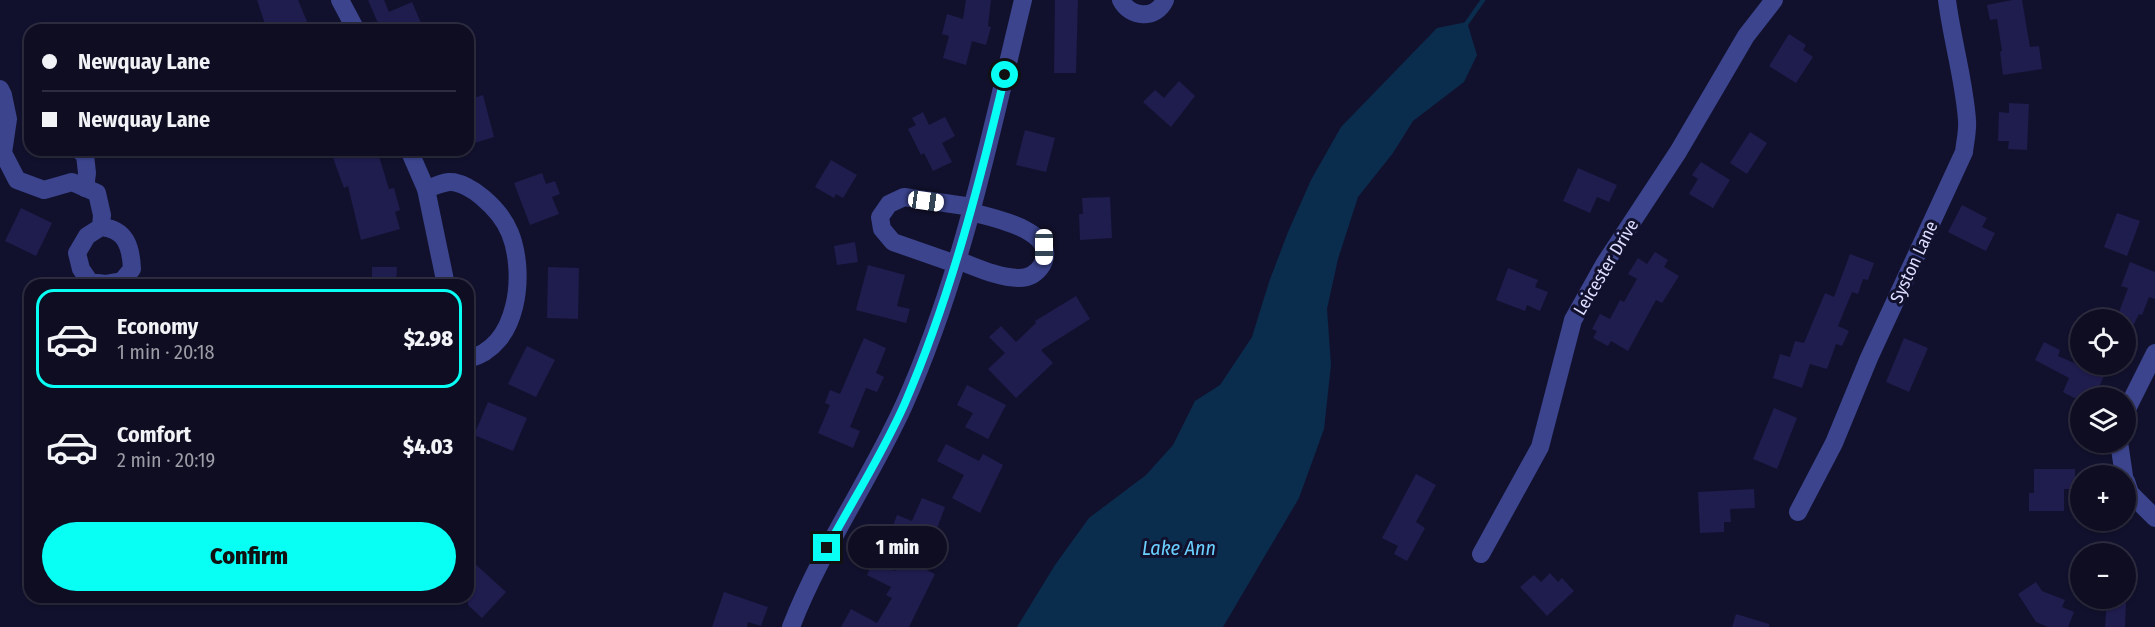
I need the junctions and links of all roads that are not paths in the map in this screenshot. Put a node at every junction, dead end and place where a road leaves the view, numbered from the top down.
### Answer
1 (340, 0) edge
2 (1023, 0) edge
3 (1120, 0) edge
4 (1165, 0) edge
5 (1774, 0) edge
6 (1947, 0) edge
7 (353, 24) edge
8 (0, 89) edge
9 (85, 156) edge
10 (412, 156) edge
11 (85, 188) junction
12 (426, 189) junction
13 (971, 209) junction
14 (101, 227) dead end
15 (956, 262) junction
16 (445, 279) edge
17 (2155, 352) edge
18 (474, 358) edge
19 (2136, 391) edge
20 (2136, 499) edge
21 (1798, 512) dead end
22 (2155, 518) edge
23 (1481, 554) dead end
24 (791, 627) edge

1 - 7 street
2 - 13 street
3 - 4 street
5 - 23 street, Leicester Drive
6 - 21 street, Syston Lane
8 - 11 street
9 - 11 street
10 - 12 street
11 - 14 street
12 - 16 street
12 - 18 street
13 - 15 street
13 - 15 street
13 - 15 street
15 - 24 street
17 - 19 street
20 - 22 street

